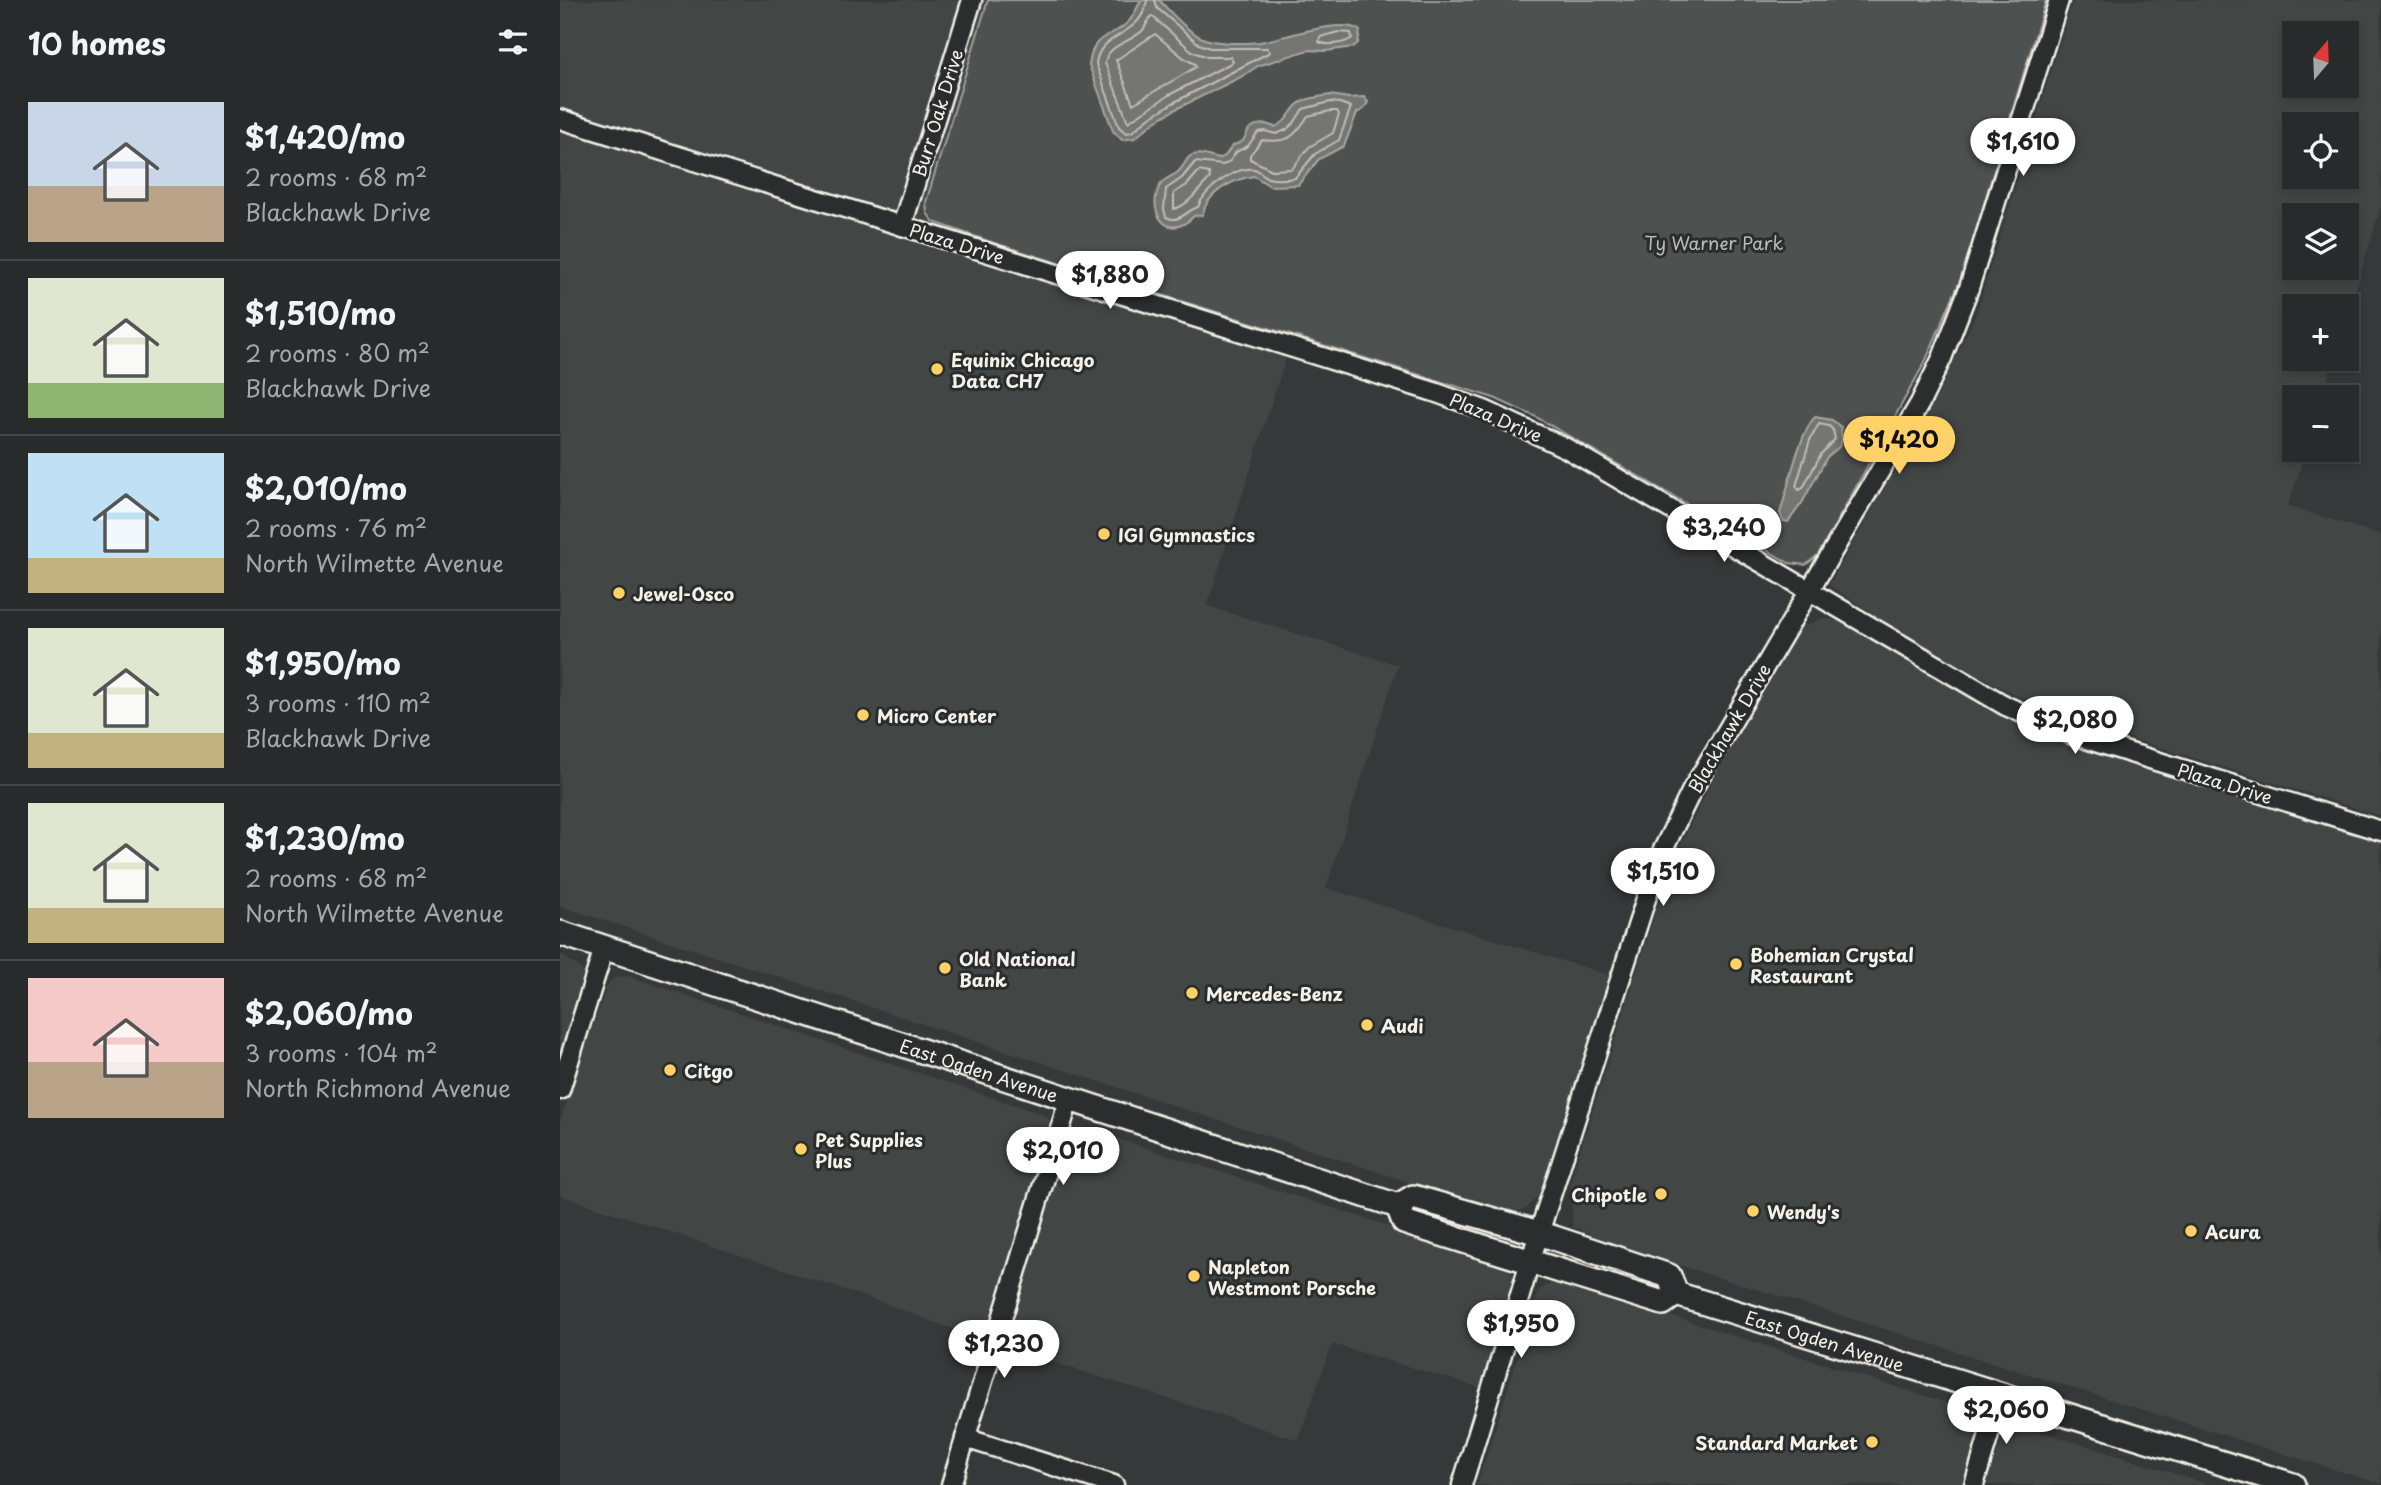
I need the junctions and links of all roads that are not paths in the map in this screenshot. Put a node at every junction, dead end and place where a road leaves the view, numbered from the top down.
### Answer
1 (972, 0) edge
2 (2059, 0) edge
3 (560, 120) edge
4 (902, 226) junction
5 (1809, 591) junction
6 (2381, 831) edge
7 (560, 933) edge
8 (604, 948) junction
9 (560, 1090) edge
10 (1069, 1100) junction
11 (1398, 1206) junction
12 (1539, 1233) junction
13 (1530, 1262) junction
14 (1676, 1294) junction
15 (2001, 1395) junction
16 (965, 1438) junction
17 (951, 1485) edge
18 (1114, 1485) edge
19 (1462, 1485) edge
20 (1974, 1485) edge
21 (2293, 1485) edge

1 - 4 street, Burr Oak Drive
2 - 5 street, Blackhawk Drive
3 - 4 street, Plaza Drive
4 - 5 street, Plaza Drive
5 - 6 street, Plaza Drive
5 - 12 street, Blackhawk Drive
7 - 8 main road, East Ogden Avenue
8 - 9 street
8 - 10 main road, East Ogden Avenue
10 - 11 main road, East Ogden Avenue
10 - 16 street
11 - 12 main road, East Ogden Avenue
11 - 13 main road, East Ogden Avenue
12 - 13 street, Blackhawk Drive
12 - 14 main road, East Ogden Avenue
13 - 14 main road, East Ogden Avenue
13 - 19 street, Blackhawk Drive
14 - 15 main road, East Ogden Avenue
15 - 20 street
15 - 21 main road, East Ogden Avenue
16 - 17 street
16 - 18 street

